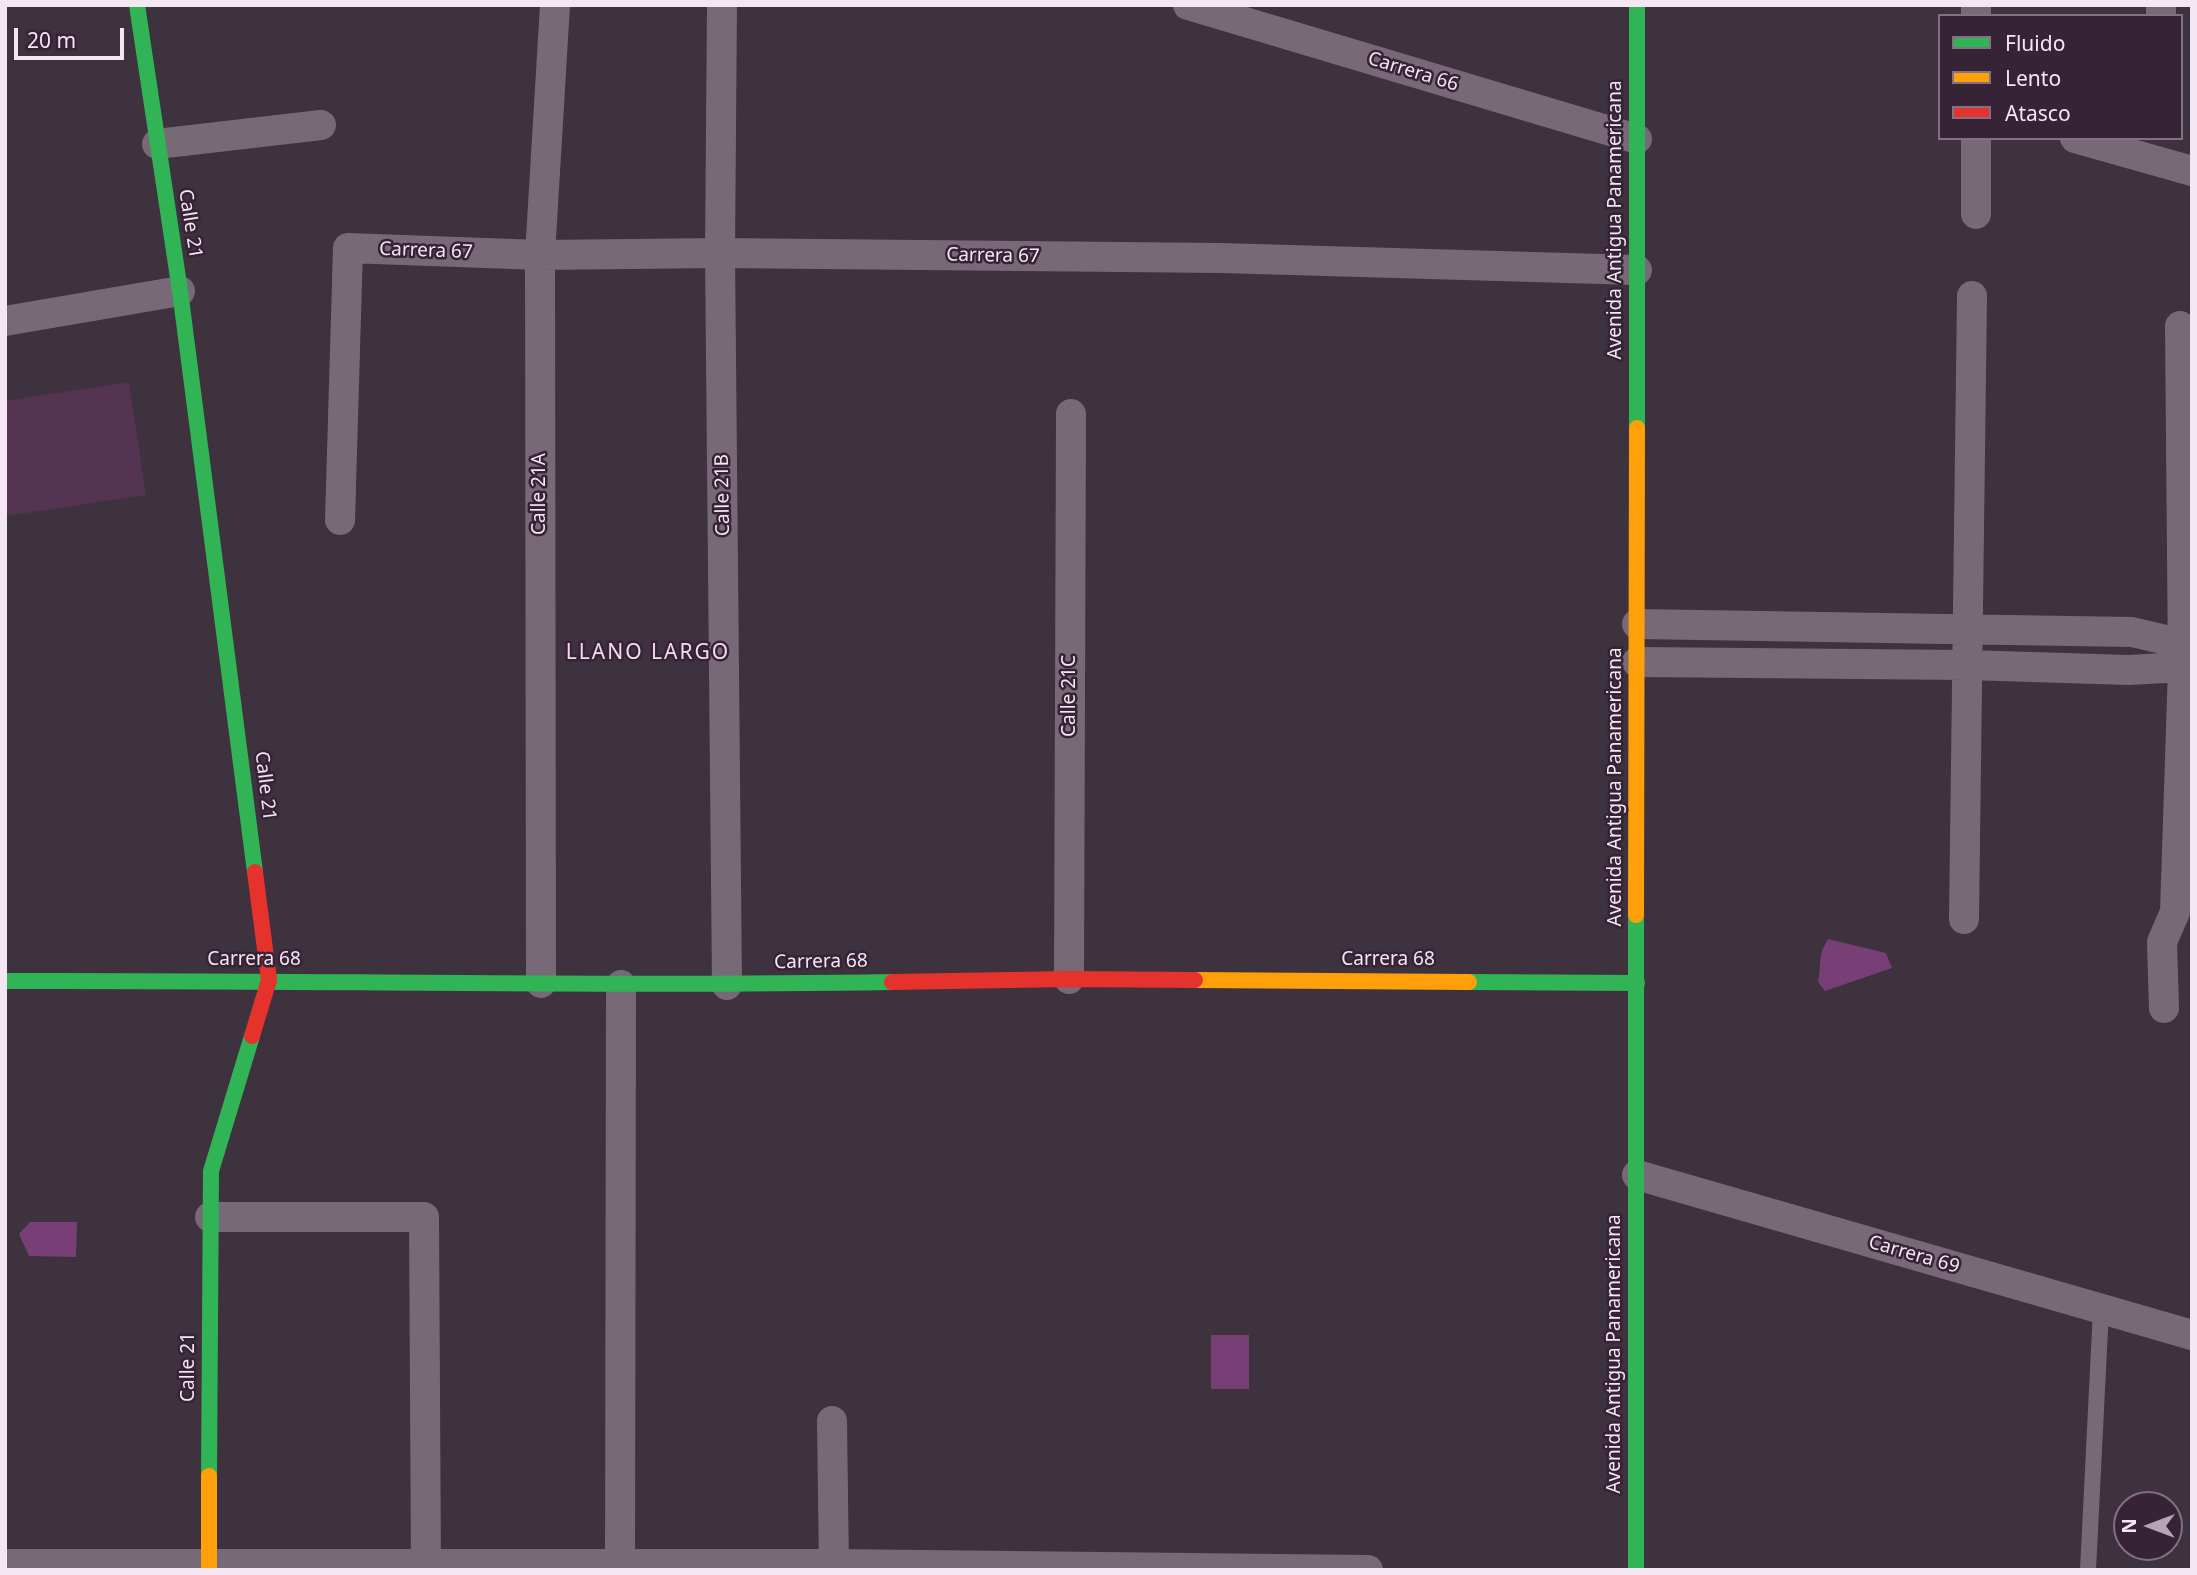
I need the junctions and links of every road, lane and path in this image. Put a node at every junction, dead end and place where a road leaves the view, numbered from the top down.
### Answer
1 (137, 5) edge
2 (555, 5) edge
3 (722, 5) edge
4 (1188, 5) edge
5 (1637, 5) edge
6 (321, 125) dead end
7 (1637, 139) junction
8 (1976, 140) edge
9 (2088, 140) edge
10 (157, 144) junction
11 (2161, 151) edge
12 (2192, 172) edge
13 (1976, 214) dead end
14 (720, 253) junction
15 (540, 255) junction
16 (1637, 270) junction
17 (180, 291) junction
18 (1972, 296) dead end
19 (5, 321) edge
20 (2180, 326) dead end
21 (1071, 414) dead end
22 (340, 520) dead end
23 (1637, 624) junction
24 (1968, 628) junction
25 (2187, 657) edge
26 (1637, 662) junction
27 (1967, 665) junction
28 (2183, 914) edge
29 (1964, 919) dead end
30 (1069, 979) junction
31 (270, 980) junction
32 (5, 981) edge
33 (541, 983) junction
34 (1637, 983) junction
35 (621, 985) junction
36 (727, 985) junction
37 (2164, 1008) dead end
38 (1637, 1175) junction
39 (210, 1217) junction
40 (2101, 1309) junction
41 (2192, 1335) edge
42 (832, 1421) dead end
43 (5, 1564) edge
44 (208, 1566) edge
45 (426, 1567) edge
46 (620, 1567) edge
47 (834, 1567) edge
48 (1367, 1570) edge
49 (1636, 1570) edge
50 (2088, 1570) edge

1 - 10 street, Calle 21
2 - 15 street, Calle 21A
3 - 14 street, Calle 21B
4 - 7 street, Carrera 66
5 - 7 street, Avenida Antigua Panamericana
6 - 10 street
7 - 16 street, Avenida Antigua Panamericana
8 - 13 street
9 - 11 street
10 - 17 street, Calle 21
11 - 12 street
14 - 15 street, Carrera 67
14 - 16 street, Carrera 67
14 - 36 street, Calle 21B
15 - 22 street, Carrera 67
15 - 33 street, Calle 21A
16 - 23 street, Avenida Antigua Panamericana
17 - 19 street
17 - 31 street, Calle 21
18 - 24 street
20 - 25 street
21 - 30 street, Calle 21C
23 - 24 street
23 - 26 street, Avenida Antigua Panamericana
24 - 25 street
24 - 27 street
25 - 27 street
25 - 28 street
26 - 27 street
26 - 34 street, Avenida Antigua Panamericana
27 - 29 street
28 - 37 street
30 - 34 street, Carrera 68
30 - 36 street, Carrera 68
31 - 32 street, Carrera 68
31 - 33 street, Carrera 68
31 - 39 street, Calle 21
33 - 35 street, Carrera 68
34 - 38 street, Avenida Antigua Panamericana
35 - 36 street, Carrera 68
35 - 46 street
38 - 40 street, Carrera 69
38 - 49 street, Avenida Antigua Panamericana
39 - 44 street, Calle 21
39 - 45 street
40 - 41 street, Carrera 69
40 - 50 lane
42 - 47 street
43 - 44 street
44 - 45 street
45 - 46 street
46 - 47 street
47 - 48 street

